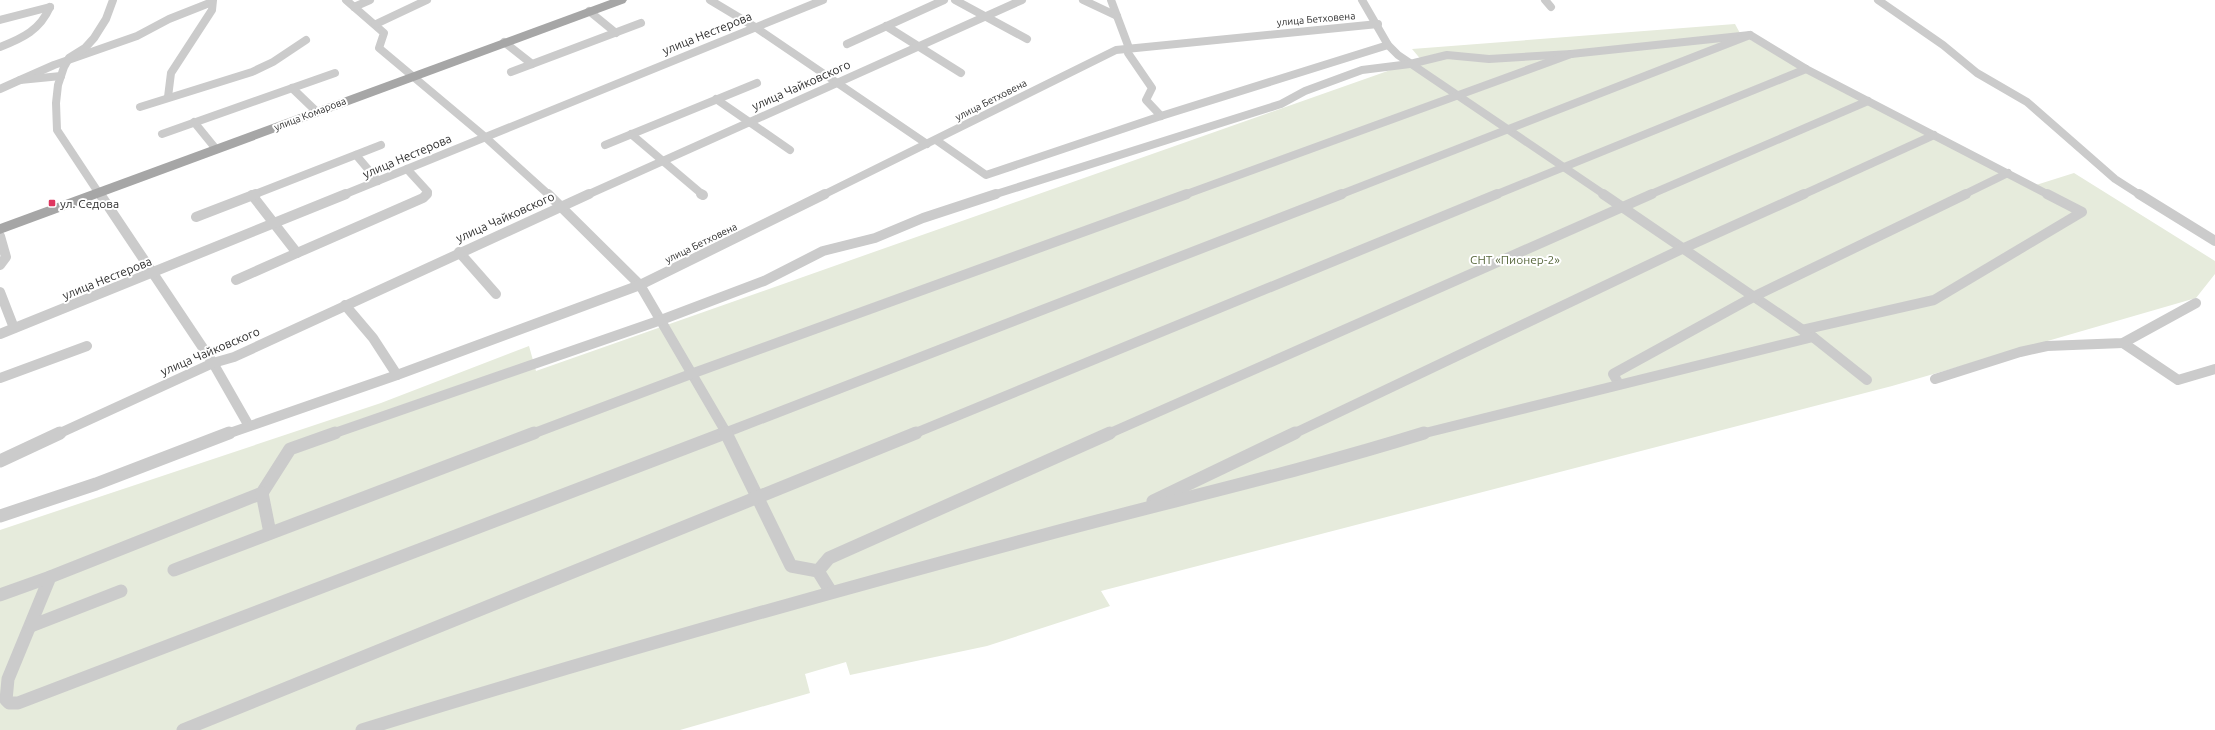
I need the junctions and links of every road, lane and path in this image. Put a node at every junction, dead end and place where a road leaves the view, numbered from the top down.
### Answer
1 (113, 0) edge
2 (346, 0) edge
3 (370, 0) edge
4 (427, 0) edge
5 (621, 0) edge
6 (710, 0) edge
7 (823, 0) edge
8 (944, 0) edge
9 (955, 0) edge
10 (1022, 0) edge
11 (1083, 0) edge
12 (1111, 0) edge
13 (1362, 0) edge
14 (1545, 0) edge
15 (1878, 0) edge
16 (212, 1) edge
17 (354, 7) junction
18 (1551, 7) dead end
19 (589, 11) junction
20 (1117, 16) junction
21 (985, 17) junction
22 (0, 20) edge
23 (641, 23) dead end
24 (376, 24) junction
25 (1378, 24) junction
26 (886, 26) junction
27 (755, 27) junction
28 (616, 33) junction
29 (1750, 35) junction
30 (1027, 39) dead end
31 (306, 40) dead end
32 (504, 42) junction
33 (847, 44) dead end
34 (1388, 45) junction
35 (0, 47) edge
36 (918, 47) junction
37 (1129, 48) junction
38 (1571, 54) junction
39 (68, 60) junction
40 (532, 64) junction
41 (1410, 64) junction
42 (1806, 69) junction
43 (335, 72) dead end
44 (511, 72) dead end
45 (961, 73) dead end
46 (413, 75) junction
47 (61, 76) junction
48 (20, 80) junction
49 (757, 82) dead end
50 (838, 83) junction
51 (292, 88) junction
52 (0, 89) edge
53 (1456, 95) junction
54 (168, 97) junction
55 (716, 99) junction
56 (1868, 101) junction
57 (140, 107) dead end
58 (317, 112) junction
59 (1161, 116) junction
60 (194, 122) junction
61 (750, 122) junction
62 (1507, 129) junction
63 (162, 134) dead end
64 (632, 134) junction
65 (1934, 135) junction
66 (484, 136) junction
67 (932, 142) junction
68 (381, 145) dead end
69 (605, 145) dead end
70 (216, 149) junction
71 (790, 150) dead end
72 (356, 155) junction
73 (663, 161) junction
74 (1562, 167) junction
75 (407, 169) junction
76 (2008, 173) junction
77 (378, 181) junction
78 (100, 192) junction
79 (703, 195) dead end
80 (252, 196) junction
81 (562, 206) junction
82 (1623, 206) junction
83 (196, 217) dead end
84 (275, 223) junction
85 (0, 229) edge
86 (0, 236) edge
87 (2215, 241) edge
88 (1684, 248) junction
89 (459, 252) junction
90 (297, 253) junction
91 (0, 265) edge
92 (153, 272) junction
93 (236, 280) dead end
94 (640, 286) junction
95 (0, 292) edge
96 (496, 294) dead end
97 (1755, 296) junction
98 (2196, 303) dead end
99 (345, 305) junction
100 (661, 320) junction
101 (14, 328) junction
102 (1802, 330) junction
103 (0, 334) edge
104 (1813, 336) junction
105 (2123, 343) junction
106 (87, 346) dead end
107 (213, 363) junction
108 (2215, 369) edge
109 (691, 374) junction
110 (397, 375) junction
111 (0, 378) edge
112 (1935, 379) dead end
113 (1867, 380) dead end
114 (1619, 384) junction
115 (249, 426) junction
116 (726, 433) junction
117 (0, 461) edge
118 (262, 493) junction
119 (759, 498) junction
120 (1133, 511) junction
121 (0, 516) edge
122 (270, 533) junction
123 (174, 570) dead end
124 (818, 571) junction
125 (50, 576) junction
126 (121, 591) dead end
127 (831, 592) junction
128 (0, 595) edge
129 (31, 626) junction
130 (183, 730) edge
131 (362, 730) edge

1 - 39 street
2 - 17 street
3 - 17 street
4 - 24 street
5 - 19 main road, улица Комарова
6 - 27 street
7 - 27 street, улица Нестерова
8 - 26 street
9 - 21 street
10 - 21 street, улица Чайковского
11 - 20 street
12 - 20 street
13 - 25 street
14 - 18 street
15 - 87 street
16 - 39 street
16 - 54 street
17 - 24 street
19 - 28 street
19 - 32 main road, улица Комарова
20 - 37 street
21 - 30 street
21 - 36 street, улица Чайковского
22 - 35 street
23 - 28 street
24 - 46 street
25 - 34 street
25 - 37 street, улица Бетховена
26 - 33 street
26 - 36 street
27 - 50 street
27 - 66 street, улица Нестерова
28 - 40 street
29 - 38 street
29 - 42 street
29 - 62 street
31 - 54 street
32 - 40 street
32 - 46 main road, улица Комарова
34 - 41 street
34 - 59 street
36 - 45 street
36 - 50 street, улица Чайковского
37 - 59 street
37 - 67 street, улица Бетховена
38 - 41 street
38 - 53 street
39 - 47 street
39 - 48 street
40 - 44 street
41 - 53 street
41 - 100 street
42 - 56 street
42 - 74 street
43 - 51 street
46 - 58 main road, улица Комарова
46 - 66 street
47 - 48 street
47 - 78 street
48 - 52 street
49 - 55 street
50 - 61 street, улица Чайковского
50 - 67 street
51 - 58 street
51 - 60 street
53 - 62 street
53 - 109 street
54 - 57 street
55 - 61 street
55 - 64 street
56 - 65 street
56 - 82 street
58 - 70 main road, улица Комарова
59 - 67 street
60 - 63 street
60 - 70 street
61 - 71 street
61 - 73 street, улица Чайковского
62 - 74 street
62 - 116 street
64 - 69 street
64 - 73 street
65 - 76 street
65 - 88 street
66 - 75 street, улица Нестерова
66 - 81 street
67 - 94 street, улица Бетховена
68 - 72 street
70 - 78 main road, улица Комарова
72 - 77 street
72 - 80 street
73 - 79 street
73 - 81 street, улица Чайковского
74 - 82 street
74 - 119 street
75 - 77 street, улица Нестерова
75 - 90 street
76 - 97 street
76 - 102 street
77 - 84 street, улица Нестерова
78 - 85 main road, улица Комарова
78 - 92 street
80 - 83 street
80 - 84 street
81 - 89 street, улица Чайковского
81 - 94 street
82 - 88 street
82 - 124 street
84 - 90 street
84 - 92 street, улица Нестерова
86 - 91 street
88 - 97 street
88 - 120 street
89 - 96 street
89 - 99 street, улица Чайковского
90 - 93 street
92 - 101 street, улица Нестерова
92 - 107 street
94 - 100 street
94 - 110 street, улица Бетховена
95 - 101 street
97 - 102 street
97 - 114 street
98 - 105 street
99 - 107 street, улица Чайковского
99 - 110 street
100 - 109 street
100 - 118 street
101 - 103 street, улица Нестерова
102 - 104 street
104 - 113 street
104 - 114 street
105 - 108 street
105 - 112 street
106 - 111 street
107 - 115 street
107 - 117 street, улица Чайковского
109 - 116 street
109 - 122 street
110 - 115 street, улица Бетховена
114 - 120 street
115 - 121 street, улица Бетховена
116 - 119 street
116 - 129 street
118 - 122 street
118 - 125 street
119 - 124 street
119 - 130 street
120 - 127 street
122 - 123 street
124 - 127 street
125 - 128 street
125 - 129 street
126 - 129 street
127 - 131 street

